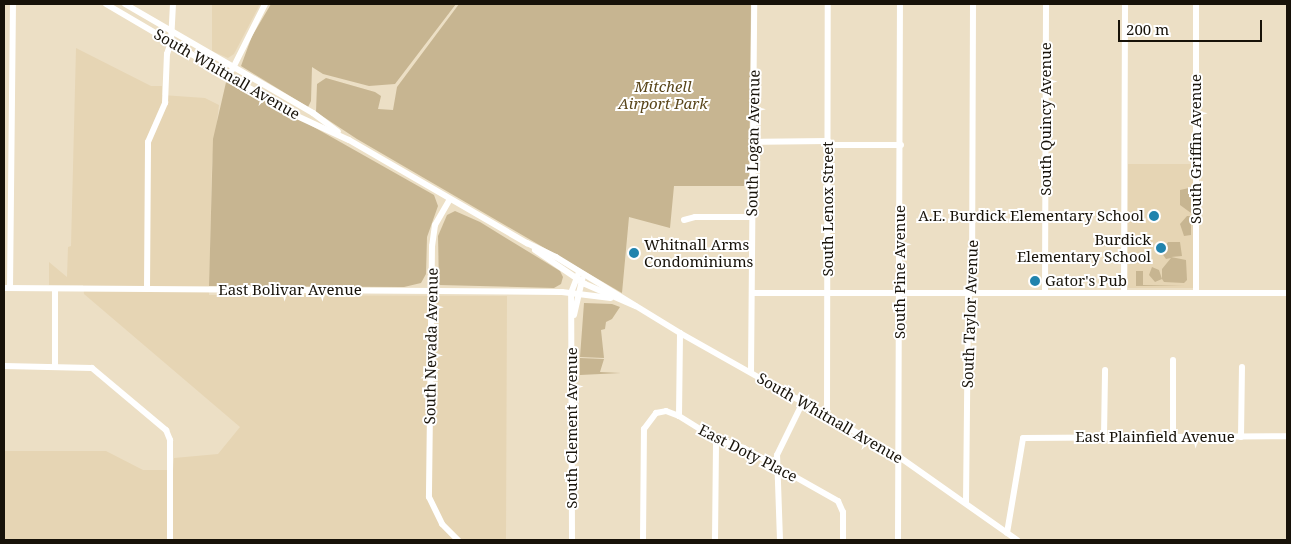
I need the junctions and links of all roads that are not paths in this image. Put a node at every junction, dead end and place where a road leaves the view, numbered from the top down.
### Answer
1 (13, 4) edge
2 (106, 4) edge
3 (125, 4) edge
4 (173, 4) edge
5 (265, 4) edge
6 (754, 4) edge
7 (828, 4) edge
8 (900, 4) edge
9 (973, 4) edge
10 (1046, 4) edge
11 (1125, 4) edge
12 (1196, 4) edge
13 (116, 6) edge
14 (172, 32) junction
15 (171, 42) junction
16 (233, 67) junction
17 (230, 76) junction
18 (349, 140) junction
19 (753, 142) junction
20 (828, 143) junction
21 (901, 145) junction
22 (450, 199) junction
23 (752, 217) junction
24 (684, 220) dead end
25 (580, 276) junction
26 (7, 288) edge
27 (55, 289) junction
28 (147, 289) junction
29 (431, 291) junction
30 (574, 293) junction
31 (752, 293) junction
32 (828, 293) junction
33 (1124, 293) junction
34 (1196, 293) junction
35 (1287, 293) edge
36 (899, 294) junction
37 (970, 294) junction
38 (1045, 294) junction
39 (611, 298) junction
40 (636, 307) junction
41 (680, 333) junction
42 (1173, 360) dead end
43 (4, 366) edge
44 (55, 366) junction
45 (1242, 367) dead end
46 (1105, 370) dead end
47 (751, 372) junction
48 (803, 402) junction
49 (827, 415) junction
50 (679, 416) junction
51 (1242, 436) junction
52 (1287, 436) edge
53 (1104, 437) junction
54 (1173, 437) junction
55 (716, 439) junction
56 (898, 456) junction
57 (779, 468) junction
58 (966, 503) junction
59 (1008, 533) junction
60 (170, 540) edge
61 (458, 540) edge
62 (572, 540) edge
63 (643, 540) edge
64 (715, 540) edge
65 (780, 540) edge
66 (843, 540) edge
67 (898, 540) edge
68 (1017, 540) edge

1 - 26 street
2 - 13 street, South Whitnall Avenue
3 - 14 street, South Whitnall Avenue
4 - 14 street
5 - 16 street
6 - 19 street, South Logan Avenue
7 - 20 street, South Lenox Street
8 - 21 street, South Pine Avenue
9 - 37 street, South Taylor Avenue
10 - 38 street, South Quincy Avenue
11 - 33 street
12 - 34 street, South Griffin Avenue
13 - 15 street, South Whitnall Avenue
14 - 15 street
14 - 16 street, South Whitnall Avenue
15 - 17 street, South Whitnall Avenue
15 - 28 street
16 - 17 street
16 - 18 street, South Whitnall Avenue
17 - 18 street, South Whitnall Avenue
18 - 22 street, South Whitnall Avenue
19 - 20 street
19 - 23 street, South Logan Avenue
20 - 21 street
20 - 32 street, South Lenox Street
21 - 36 street, South Pine Avenue
22 - 25 street, South Whitnall Avenue
22 - 29 street, South Nevada Avenue
23 - 24 street
23 - 31 street, South Logan Avenue
25 - 30 street, South Clement Avenue
25 - 39 street, South Whitnall Avenue
25 - 40 street, South Whitnall Avenue
26 - 27 street, East Bolivar Avenue
27 - 28 street, East Bolivar Avenue
27 - 44 street
28 - 29 street, East Bolivar Avenue
29 - 30 street, East Bolivar Avenue
29 - 61 street, South Nevada Avenue
30 - 39 street, East Bolivar Avenue
30 - 62 street, South Clement Avenue
31 - 32 street
31 - 47 street, South Logan Avenue
32 - 36 street
32 - 49 street, South Lenox Street
33 - 34 street
33 - 38 street
34 - 35 street
36 - 37 street
36 - 56 street, South Pine Avenue
37 - 38 street
37 - 58 street, South Taylor Avenue
39 - 40 street, South Whitnall Avenue
40 - 41 street, South Whitnall Avenue
41 - 47 street, South Whitnall Avenue
41 - 50 street
42 - 54 street
43 - 44 street
44 - 60 street
45 - 51 street
46 - 53 street
47 - 48 street, South Whitnall Avenue
48 - 49 street, South Whitnall Avenue
48 - 57 street
49 - 56 street, South Whitnall Avenue
50 - 55 street, East Doty Place
50 - 63 street
51 - 52 street, East Plainfield Avenue
51 - 54 street, East Plainfield Avenue
53 - 54 street, East Plainfield Avenue
53 - 59 street, East Plainfield Avenue
55 - 57 street, East Doty Place
55 - 64 street
56 - 58 street, South Whitnall Avenue
56 - 67 street, South Pine Avenue
57 - 65 street
57 - 66 street, East Doty Place
58 - 59 street, South Whitnall Avenue
59 - 68 street, South Whitnall Avenue

